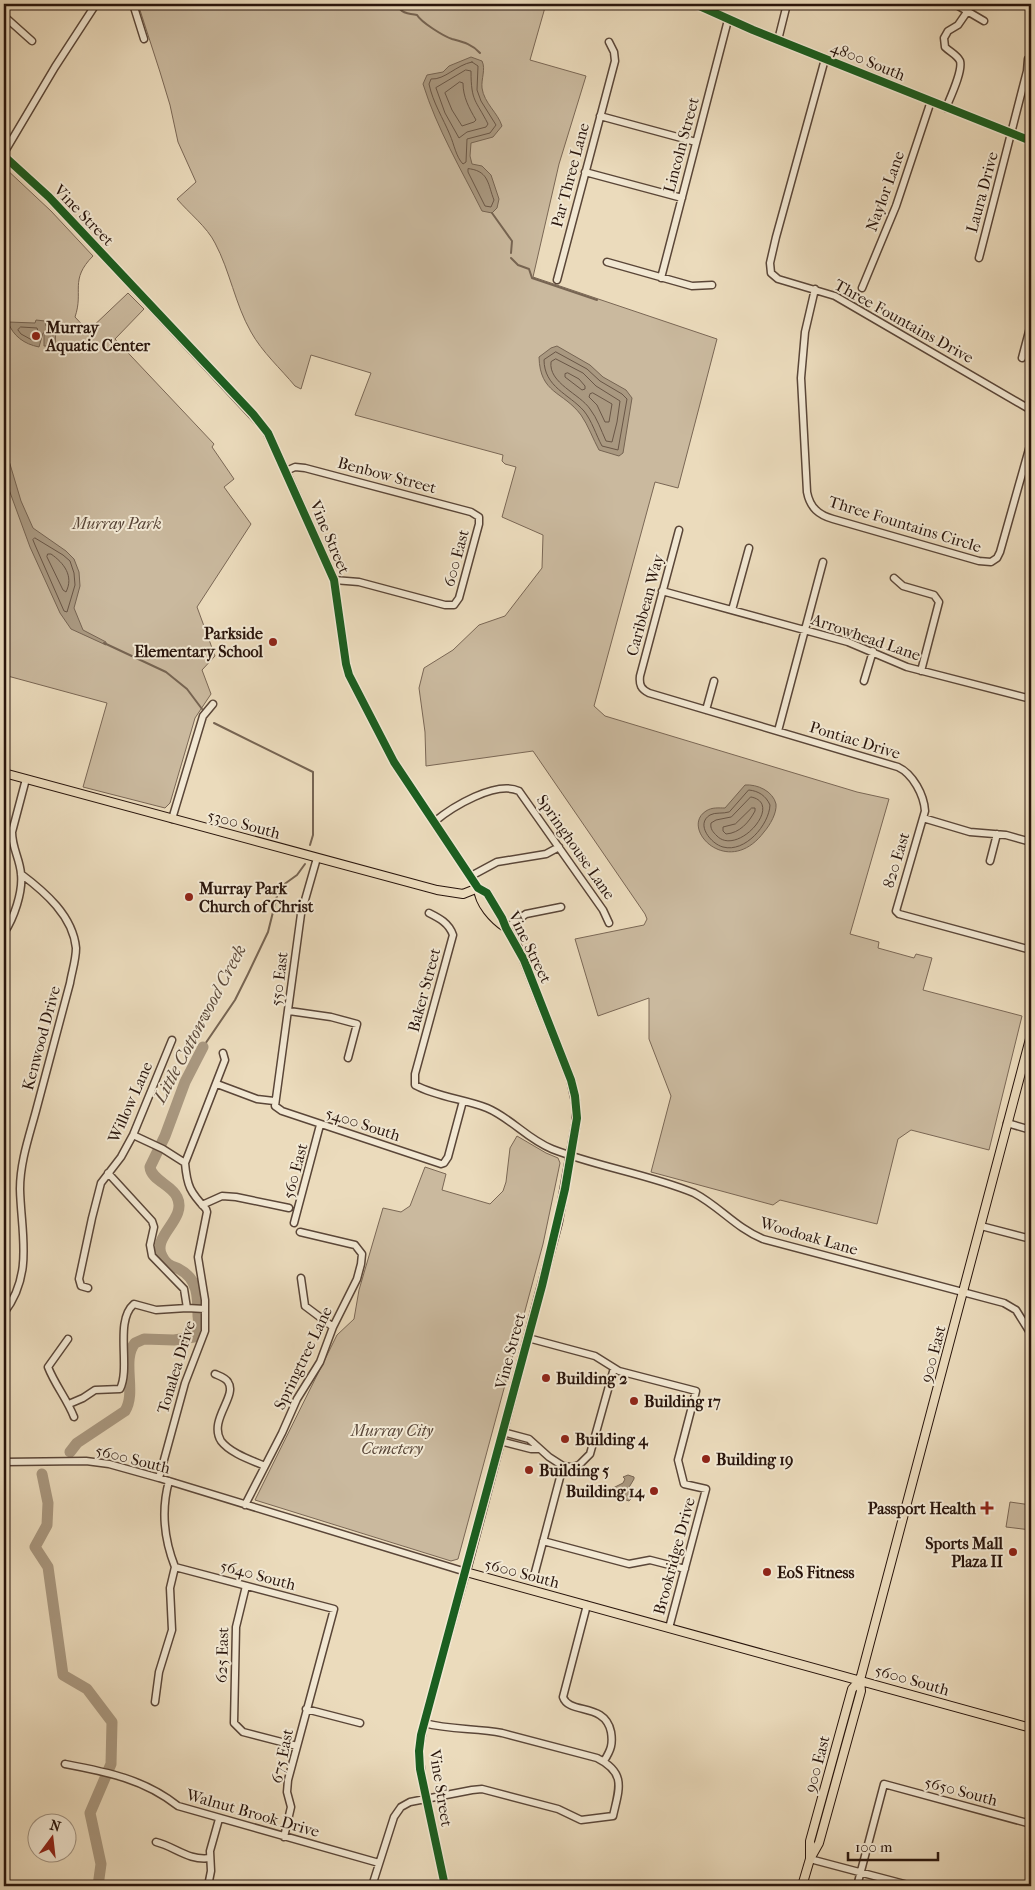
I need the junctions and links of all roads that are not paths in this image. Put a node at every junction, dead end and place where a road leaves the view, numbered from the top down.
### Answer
1 (96, 4) edge
2 (133, 4) edge
3 (695, 4) edge
4 (787, 4) edge
5 (955, 4) edge
6 (967, 12) junction
7 (4, 16) edge
8 (728, 20) junction
9 (984, 21) dead end
10 (144, 39) dead end
11 (778, 40) junction
12 (32, 41) dead end
13 (609, 42) dead end
14 (825, 59) junction
15 (1028, 60) dead end
16 (931, 101) junction
17 (946, 108) junction
18 (600, 116) junction
19 (1011, 133) junction
20 (1031, 141) edge
21 (696, 142) junction
22 (4, 155) edge
23 (585, 172) junction
24 (682, 198) junction
25 (978, 258) dead end
26 (607, 262) dead end
27 (660, 278) junction
28 (557, 280) dead end
29 (712, 285) dead end
30 (862, 288) dead end
31 (815, 289) junction
32 (1031, 324) edge
33 (1022, 358) dead end
34 (1031, 410) edge
35 (1031, 442) edge
36 (1024, 469) junction
37 (286, 471) junction
38 (1031, 471) edge
39 (479, 516) joint
40 (679, 530) dead end
41 (749, 548) dead end
42 (823, 562) dead end
43 (894, 578) dead end
44 (334, 580) junction
45 (662, 591) junction
46 (732, 610) junction
47 (805, 630) junction
48 (873, 651) junction
49 (922, 670) junction
50 (714, 681) dead end
51 (864, 681) dead end
52 (641, 687) joint
53 (1031, 699) edge
54 (212, 704) dead end
55 (706, 710) junction
56 (778, 731) junction
57 (4, 773) edge
58 (26, 778) junction
59 (923, 818) junction
60 (172, 819) junction
61 (434, 822) junction
62 (997, 834) junction
63 (1031, 842) edge
64 (559, 847) junction
65 (317, 858) junction
66 (990, 861) dead end
67 (21, 874) junction
68 (471, 876) junction
69 (478, 888) junction
70 (561, 907) dead end
71 (428, 914) dead end
72 (609, 923) dead end
73 (506, 928) junction
74 (4, 933) edge
75 (1031, 950) edge
76 (289, 1011) junction
77 (1031, 1035) edge
78 (172, 1040) dead end
79 (223, 1053) dead end
80 (348, 1058) dead end
81 (217, 1084) junction
82 (415, 1086) joint
83 (463, 1101) junction
84 (274, 1103) junction
85 (1008, 1123) junction
86 (320, 1125) junction
87 (1031, 1130) edge
88 (133, 1135) junction
89 (572, 1156) junction
90 (185, 1163) junction
91 (108, 1173) junction
92 (202, 1205) junction
93 (288, 1208) dead end
94 (294, 1224) dead end
95 (981, 1226) junction
96 (300, 1232) dead end
97 (1031, 1239) edge
98 (300, 1278) dead end
99 (88, 1288) dead end
100 (964, 1292) junction
101 (190, 1309) junction
102 (203, 1309) junction
103 (4, 1313) edge
104 (333, 1327) junction
105 (1031, 1334) edge
106 (528, 1338) junction
107 (68, 1339) dead end
108 (614, 1368) junction
109 (215, 1374) dead end
110 (69, 1404) junction
111 (74, 1417) dead end
112 (503, 1432) junction
113 (500, 1441) junction
114 (539, 1449) junction
115 (4, 1462) edge
116 (264, 1466) junction
117 (563, 1466) junction
118 (160, 1478) junction
119 (169, 1481) junction
120 (245, 1505) junction
121 (544, 1540) junction
122 (174, 1567) junction
123 (685, 1569) junction
124 (466, 1572) junction
125 (534, 1576) dead end
126 (246, 1586) junction
127 (587, 1605) junction
128 (334, 1609) joint
129 (669, 1628) junction
130 (860, 1680) junction
131 (155, 1702) dead end
132 (306, 1710) junction
133 (360, 1723) dead end
134 (424, 1723) junction
135 (1031, 1728) edge
136 (297, 1746) junction
137 (604, 1761) junction
138 (65, 1764) dead end
139 (426, 1799) junction
140 (219, 1819) junction
141 (1031, 1824) edge
142 (284, 1837) junction
143 (156, 1842) dead end
144 (210, 1858) junction
145 (810, 1859) junction
146 (379, 1863) junction
147 (860, 1872) junction
148 (208, 1886) edge
149 (372, 1886) edge
150 (445, 1886) edge
151 (802, 1886) edge
152 (857, 1886) edge
153 (912, 1886) edge

1 - 22 street
2 - 10 street
3 - 8 street, 4800 South
4 - 11 street
5 - 6 street
6 - 9 street
6 - 17 street
7 - 12 street
8 - 11 street, 4800 South
8 - 21 street, Lincoln Street
11 - 14 street, 4800 South
13 - 18 street
14 - 16 street, 4800 South
14 - 31 street, Three Fountains Drive
15 - 19 street, Laura Drive
16 - 17 street, 4800 South
16 - 30 street, Naylor Lane
17 - 19 street, 4800 South
18 - 21 street, Par Three Lane
18 - 23 street, Par Three Lane
19 - 20 street, 4800 South
19 - 25 street, Laura Drive
21 - 24 street, Lincoln Street
22 - 37 street, Vine Street
23 - 24 street
23 - 28 street, Par Three Lane
24 - 27 street, Lincoln Street
26 - 27 street
27 - 29 street
31 - 34 street, Three Fountains Drive
31 - 36 street, Three Fountains Circle
32 - 33 street
35 - 36 street
36 - 38 street
37 - 39 street, Benbow Street
37 - 44 street, Vine Street
39 - 44 street, 600 East
40 - 45 street, Caribbean Way
41 - 46 street
42 - 47 street
43 - 49 street
44 - 61 street, Vine Street
45 - 46 street, Arrowhead Lane
45 - 52 street, Caribbean Way
46 - 47 street, Arrowhead Lane
47 - 48 street, Arrowhead Lane
47 - 56 street
48 - 49 street, Arrowhead Lane
48 - 51 street
49 - 53 street, Arrowhead Lane
50 - 55 street
52 - 55 street, Pontiac Drive
54 - 60 street
55 - 56 street, Pontiac Drive
56 - 59 street, Pontiac Drive
57 - 58 main road, 5300 South
58 - 60 main road, 5300 South
58 - 67 street
59 - 62 street
59 - 75 street, 820 East
60 - 65 main road, 5300 South
61 - 64 street, Springhouse Lane
61 - 68 street, Vine Street
62 - 63 street
62 - 66 street
64 - 68 street
64 - 72 street, Springhouse Lane
65 - 69 main road, 5300 South
65 - 76 street, 550 East
67 - 74 street
67 - 103 street, Kenwood Drive
68 - 69 street, Vine Street
69 - 73 main road, Vine Street
70 - 73 street
71 - 82 street, Baker Street
73 - 89 main road, Vine Street
76 - 80 street
76 - 84 street, 550 East
77 - 85 main road, 900 East
78 - 88 street, Willow Lane
79 - 81 street
81 - 84 street
81 - 90 street
82 - 83 street, Woodoak Lane
83 - 86 street, 5400 South
83 - 89 street, Woodoak Lane
84 - 86 street, 5400 South
85 - 87 street
85 - 95 main road, 900 East
86 - 94 street, 560 East
88 - 90 street
88 - 91 street, Willow Lane
89 - 100 street, Woodoak Lane
89 - 106 main road, Vine Street
90 - 92 street, Tonalea Drive
91 - 99 street, Willow Lane
91 - 101 street
92 - 93 street
92 - 102 street, Tonalea Drive
95 - 97 street
95 - 100 main road, 900 East
96 - 104 street, Springtree Lane
98 - 104 street
100 - 105 street, Woodoak Lane
100 - 130 main road, 900 East
101 - 102 street
101 - 110 street
102 - 118 street, Tonalea Drive
104 - 116 street, Springtree Lane
106 - 108 street
106 - 112 main road, Vine Street
107 - 110 street
108 - 117 street
108 - 123 street, Brookridge Drive
109 - 116 street
110 - 111 street
112 - 113 main road, Vine Street
112 - 114 street
113 - 114 street
113 - 124 main road, Vine Street
114 - 117 street
115 - 118 street, 5600 South
116 - 120 street, Springtree Lane
117 - 121 street
118 - 119 street, 5600 South
119 - 120 street, 5600 South
119 - 122 street
120 - 124 street, 5600 South
121 - 123 street
121 - 125 street
122 - 126 street, 5640 South
122 - 131 street
123 - 129 street, Brookridge Drive
124 - 127 main road, 5600 South
124 - 134 street, Vine Street
126 - 128 street, 5640 South
126 - 136 street, 625 East
127 - 129 main road, 5600 South
127 - 137 street
128 - 132 street, 675 East
129 - 130 main road, 5600 South
130 - 135 main road, 5600 South
130 - 145 main road, 900 East
132 - 133 street, 675 East
132 - 136 street, 675 East
134 - 137 street
134 - 139 street, Vine Street
136 - 142 street, 675 East
137 - 139 street
138 - 140 street, Walnut Brook Drive
139 - 146 street
139 - 150 street, Vine Street
140 - 142 street, Walnut Brook Drive
140 - 144 street
141 - 147 street, 5650 South
142 - 146 street, Walnut Brook Drive
143 - 144 street
144 - 148 street
145 - 147 street
145 - 151 main road, 900 East
146 - 149 street
147 - 152 street
147 - 153 street

